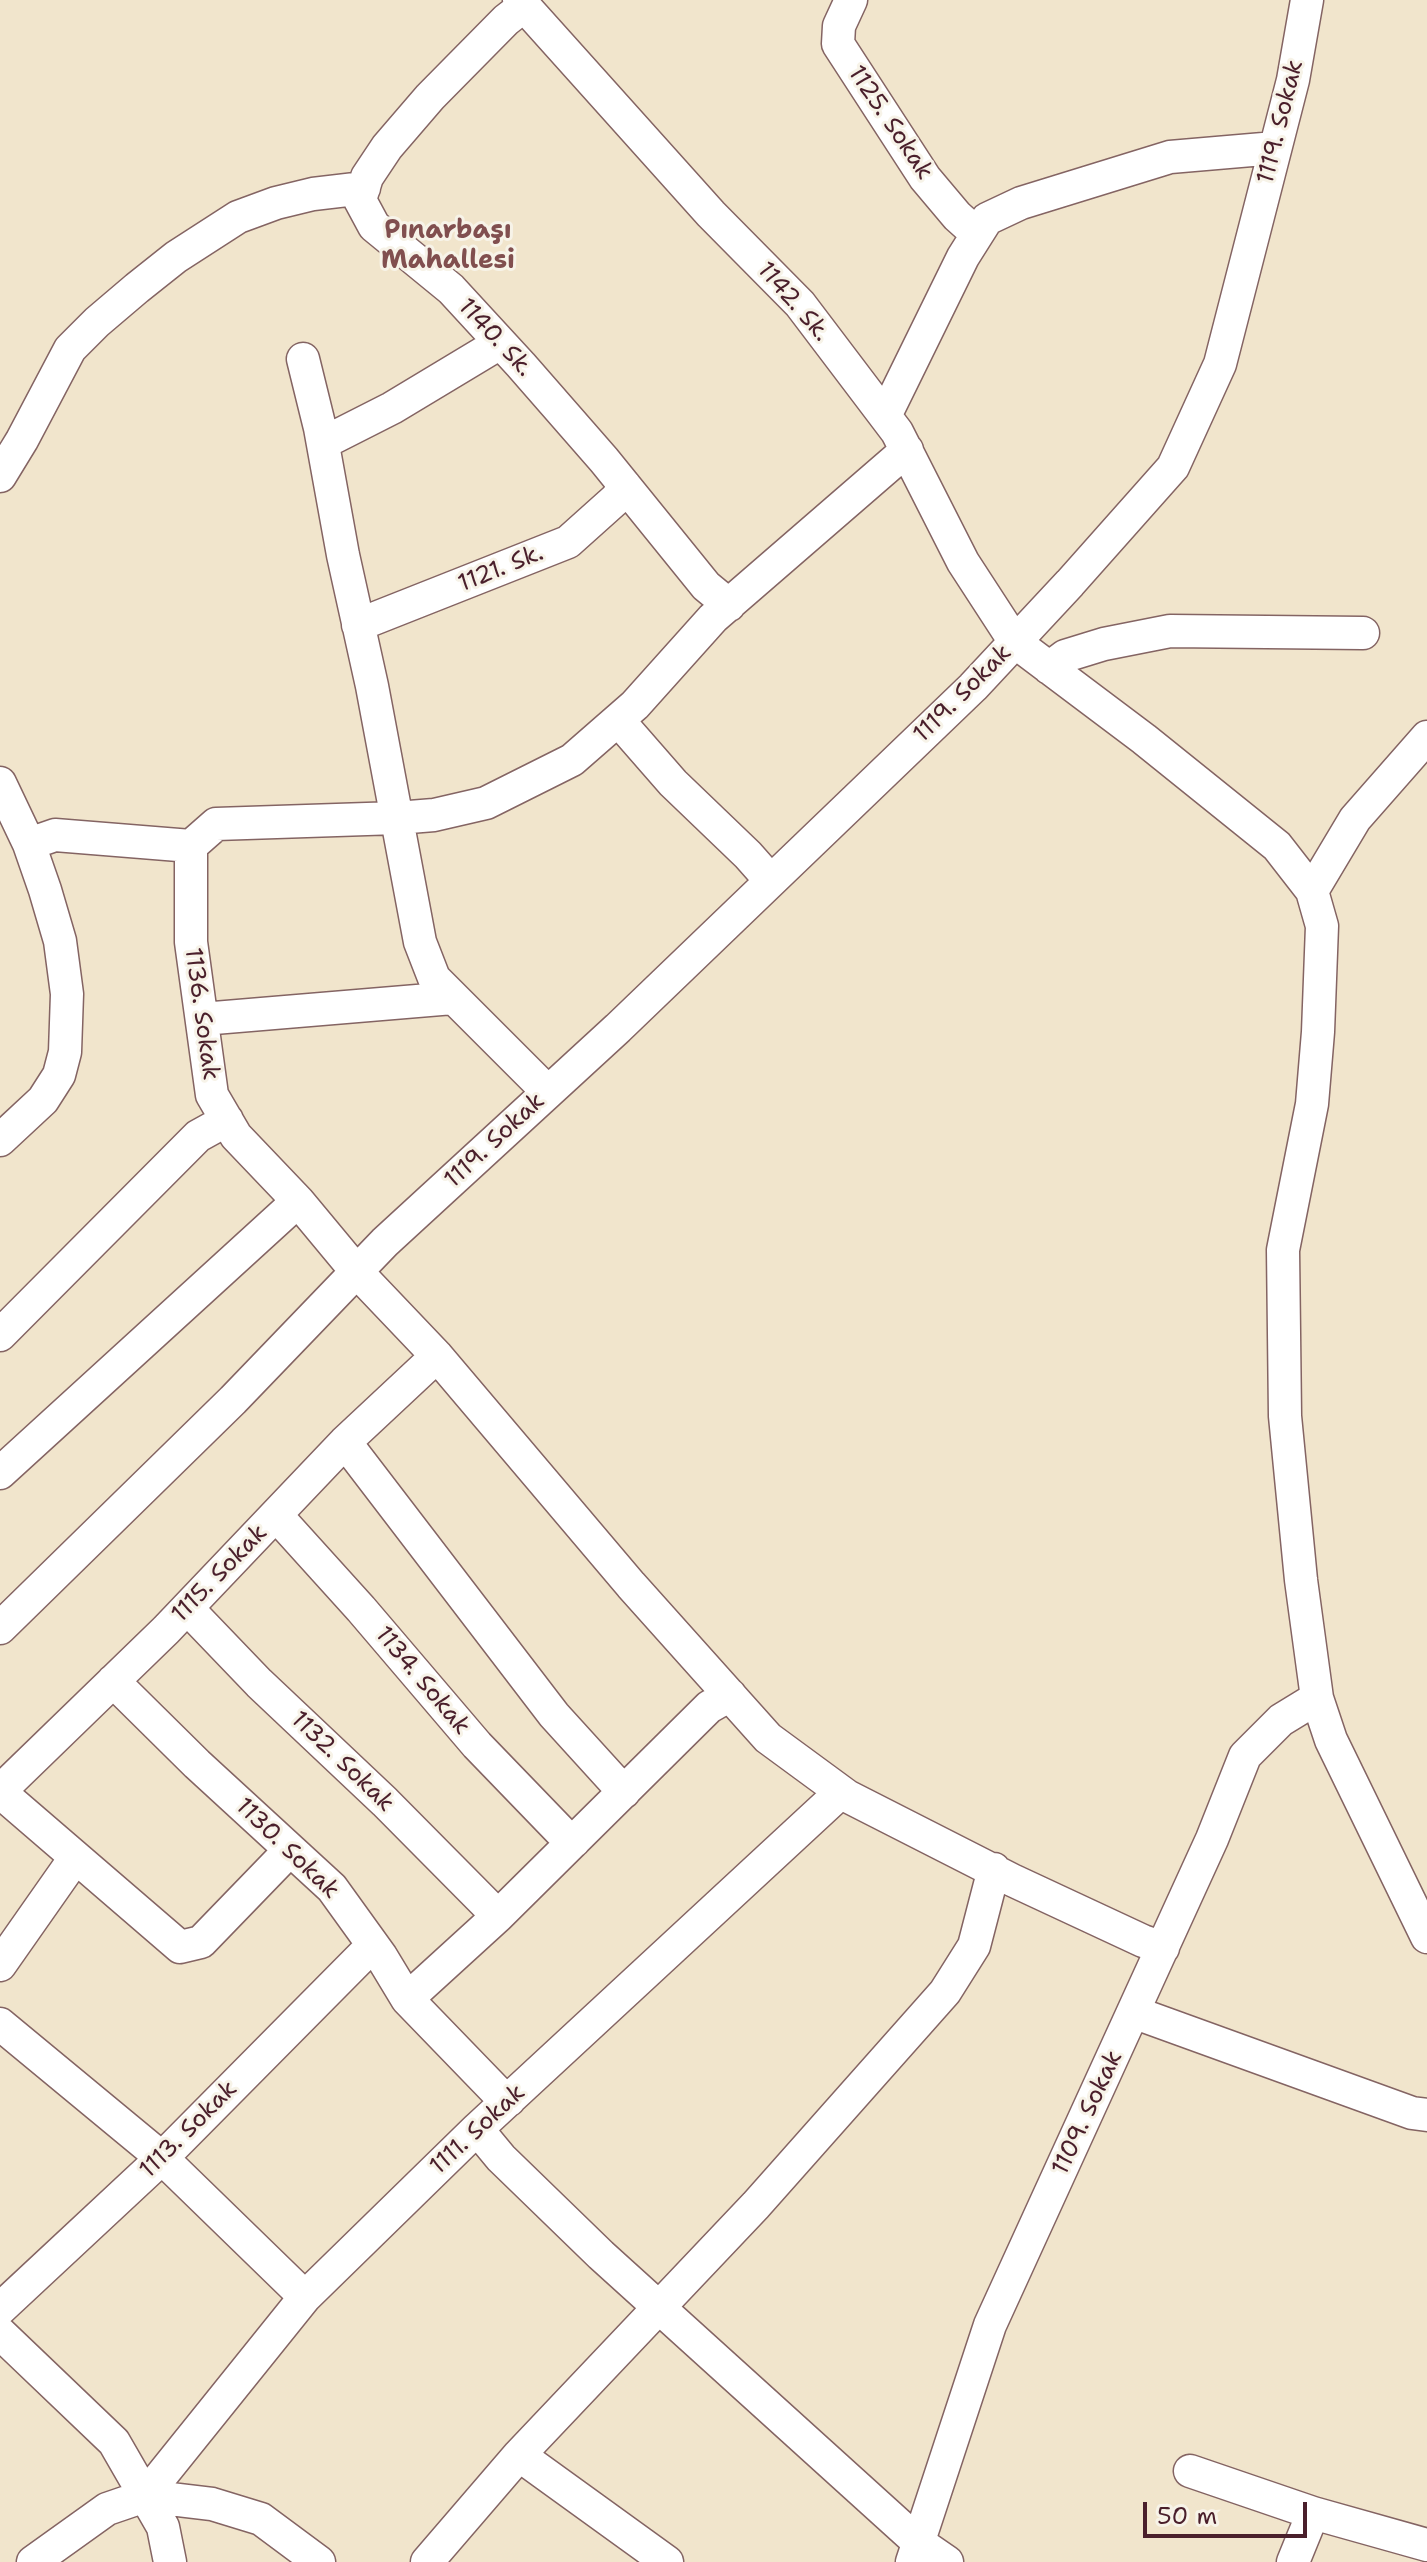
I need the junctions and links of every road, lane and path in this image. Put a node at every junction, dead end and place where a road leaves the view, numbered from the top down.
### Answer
1 (851, 0) edge
2 (1307, 0) edge
3 (522, 3) edge
4 (1275, 148) junction
5 (364, 188) junction
6 (977, 234) junction
7 (500, 343) junction
8 (303, 359) dead end
9 (885, 416) junction
10 (323, 443) junction
11 (907, 450) junction
12 (0, 476) edge
13 (625, 486) junction
14 (729, 605) junction
15 (358, 625) junction
16 (1363, 633) dead end
17 (1015, 642) junction
18 (1049, 668) junction
19 (618, 720) junction
20 (1427, 737) edge
21 (0, 783) edge
22 (397, 818) junction
23 (29, 844) junction
24 (191, 846) junction
25 (771, 881) junction
26 (1312, 891) junction
27 (453, 998) junction
28 (202, 1019) junction
29 (548, 1092) junction
30 (227, 1120) junction
31 (0, 1140) edge
32 (298, 1201) junction
33 (357, 1272) junction
34 (0, 1335) edge
35 (437, 1356) junction
36 (345, 1442) junction
37 (0, 1473) edge
38 (276, 1515) junction
39 (187, 1608) junction
40 (0, 1628) edge
41 (113, 1681) junction
42 (730, 1695) junction
43 (1317, 1698) junction
44 (0, 1791) edge
45 (624, 1792) junction
46 (841, 1792) junction
47 (574, 1841) junction
48 (290, 1850) junction
49 (75, 1858) junction
50 (994, 1869) junction
51 (498, 1916) junction
52 (1427, 1937) edge
53 (373, 1945) junction
54 (1163, 1948) junction
55 (0, 1965) edge
56 (407, 1999) junction
57 (1133, 2012) junction
58 (0, 2024) edge
59 (509, 2100) junction
60 (1427, 2115) edge
61 (477, 2129) junction
62 (162, 2158) junction
63 (305, 2297) junction
64 (658, 2306) junction
65 (0, 2309) edge
66 (0, 2333) edge
67 (519, 2455) junction
68 (1190, 2471) dead end
69 (145, 2496) junction
70 (1313, 2513) junction
71 (1427, 2545) edge
72 (915, 2552) edge
73 (33, 2562) edge
74 (170, 2562) edge
75 (319, 2562) edge
76 (427, 2562) edge
77 (667, 2562) edge
78 (947, 2562) edge
79 (1293, 2562) edge

1 - 6 street, 1125. Sokak
2 - 4 street, 1119. Sokak
3 - 5 street
3 - 9 street, 1142. Sk.
4 - 6 street
4 - 17 street, 1119. Sokak
5 - 7 street, 1140. Sk.
5 - 12 street
6 - 9 street
7 - 10 street
7 - 13 street, 1140. Sk.
8 - 10 street
9 - 11 street, 1142. Sk.
10 - 15 street
11 - 14 street
11 - 17 street, 1142. Sk.
13 - 14 street, 1140. Sk.
13 - 15 street, 1121. Sk.
14 - 19 street
15 - 22 street
16 - 18 street
17 - 18 street, 1142. Sk.
17 - 25 street, 1119. Sokak
18 - 26 street, 1142. Sk.
19 - 22 street
19 - 25 street
20 - 26 street
21 - 23 street
22 - 24 street
22 - 27 street
23 - 24 street
23 - 31 street
24 - 28 street, 1136. Sokak
25 - 29 street, 1119. Sokak
26 - 43 street
27 - 28 street
27 - 29 street
28 - 30 street, 1136. Sokak
29 - 33 street, 1119. Sokak
30 - 32 street, 1136. Sokak
30 - 34 street
32 - 33 street, 1136. Sokak
32 - 37 street
33 - 35 street, 1136. Sokak
33 - 40 street, 1119. Sokak
35 - 36 street, 1115. Sokak
35 - 42 street, 1136. Sokak
36 - 38 street, 1115. Sokak
36 - 45 street
38 - 39 street, 1115. Sokak
38 - 47 street, 1134. Sokak
39 - 41 street, 1115. Sokak
39 - 51 street, 1132. Sokak
41 - 44 street, 1115. Sokak
41 - 48 street, 1130. Sokak
42 - 45 street
42 - 46 street, 1136. Sokak
43 - 52 street
43 - 54 street, 1109. Sokak
44 - 49 street
45 - 47 street
46 - 50 street, 1136. Sokak
46 - 59 street, 1111. Sokak
47 - 51 street
48 - 49 street
48 - 53 street, 1130. Sokak
49 - 55 street
50 - 54 street, 1136. Sokak
50 - 64 street
51 - 56 street
53 - 56 street, 1130. Sokak
53 - 62 street, 1113. Sokak
54 - 57 street, 1109. Sokak
56 - 59 street, 1130. Sokak
57 - 60 street
57 - 72 street, 1109. Sokak
58 - 62 street
59 - 61 street, 1111. Sokak
61 - 63 street, 1111. Sokak
61 - 64 street
62 - 63 street
62 - 65 street, 1113. Sokak
63 - 69 street, 1111. Sokak
64 - 67 street
64 - 72 street
66 - 69 street
67 - 76 street
67 - 77 street
68 - 70 street
69 - 73 street
69 - 74 street
69 - 75 street
70 - 71 street
70 - 79 street
72 - 78 street

